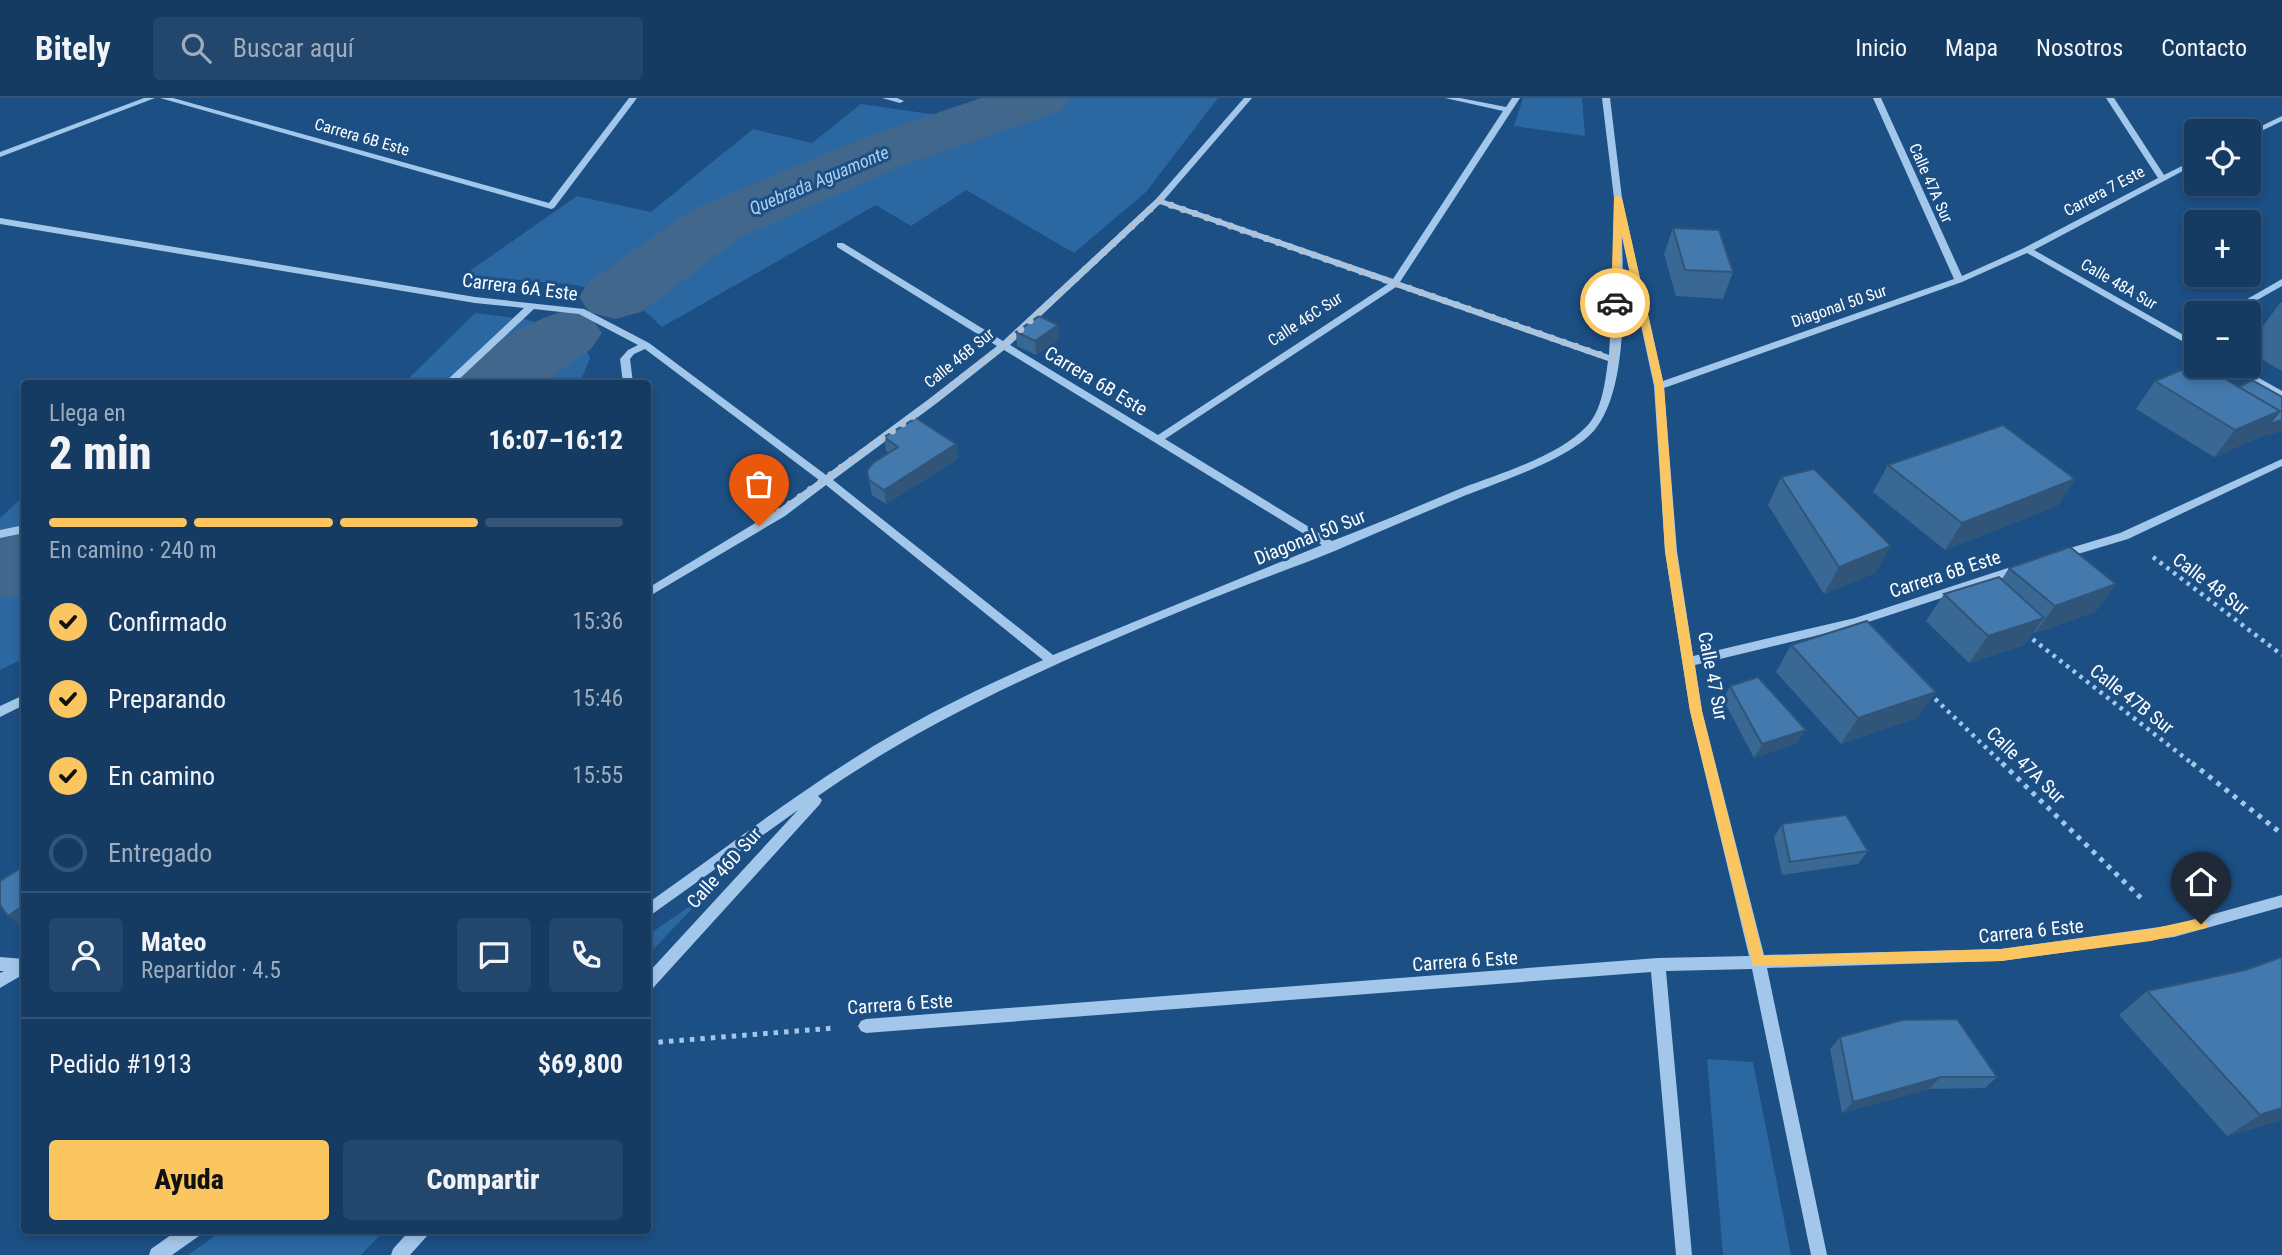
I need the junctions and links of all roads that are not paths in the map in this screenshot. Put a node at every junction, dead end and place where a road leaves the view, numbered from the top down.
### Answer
1 (152, 98) edge
2 (164, 98) edge
3 (633, 98) edge
4 (886, 98) edge
5 (1248, 98) edge
6 (1449, 98) edge
7 (1516, 98) edge
8 (1606, 98) edge
9 (1877, 98) edge
10 (2110, 98) edge
11 (900, 101) dead end
12 (1508, 110) junction
13 (2282, 118) edge
14 (2261, 129) edge
15 (0, 155) edge
16 (2184, 167) edge
17 (2162, 178) junction
18 (1618, 198) junction
19 (1159, 201) junction
20 (0, 221) edge
21 (840, 246) dead end
22 (2027, 250) junction
23 (1959, 280) junction
24 (2282, 282) edge
25 (1395, 283) junction
26 (2249, 301) edge
27 (533, 305) junction
28 (2184, 339) edge
29 (646, 345) junction
30 (1004, 345) junction
31 (1615, 360) junction
32 (2252, 378) edge
33 (452, 380) edge
34 (628, 380) edge
35 (1659, 386) junction
36 (2282, 395) edge
37 (1157, 440) junction
38 (2282, 462) edge
39 (826, 481) junction
40 (21, 530) edge
41 (0, 534) edge
42 (1334, 547) junction
43 (2045, 561) edge
44 (2031, 565) edge
45 (651, 591) edge
46 (1052, 661) junction
47 (1688, 662) junction
48 (21, 702) edge
49 (0, 712) edge
50 (831, 782) junction
51 (2282, 901) edge
52 (651, 909) edge
53 (1758, 962) junction
54 (0, 964) edge
55 (1658, 965) junction
56 (21, 966) edge
57 (21, 968) edge
58 (651, 980) edge
59 (0, 981) edge
60 (866, 1026) road end
61 (185, 1234) edge
62 (417, 1234) edge
63 (157, 1255) edge
64 (398, 1255) edge
65 (1684, 1255) edge
66 (1819, 1255) edge

1 - 15 street
2 - 3 street, Carrera 6B Este
4 - 11 street
5 - 19 street, Calle 46B Sur
6 - 12 street
7 - 12 street, Calle 46C Sur
8 - 18 street, Calle 47 Sur
9 - 23 street, Calle 47A Sur
10 - 17 street
12 - 25 street, Calle 46C Sur
13 - 14 street
16 - 17 street, Carrera 7 Este
17 - 22 street, Carrera 7 Este
18 - 31 street, Diagonal 50 Sur
18 - 35 street, Calle 47 Sur
19 - 25 street
19 - 30 street, Calle 46B Sur
20 - 27 street, Carrera 6A Este
21 - 30 street, Carrera 6B Este
22 - 23 street, Diagonal 50 Sur
22 - 28 street, Calle 48A Sur
23 - 35 street, Diagonal 50 Sur
24 - 26 street
25 - 31 street
25 - 37 street, Calle 46C Sur
27 - 29 street, Carrera 6A Este
27 - 33 street
29 - 34 street
29 - 39 street, Carrera 6A Este
30 - 37 street, Carrera 6B Este
30 - 39 street, Calle 46B Sur
31 - 42 street, Diagonal 50 Sur
32 - 36 street
35 - 47 street, Calle 47 Sur
37 - 42 street, Carrera 6B Este
38 - 43 street
39 - 45 street, Calle 46B Sur
39 - 46 street, Carrera 6A Este
40 - 41 street
42 - 46 street, Diagonal 50 Sur
44 - 47 street, Carrera 6B Este
46 - 50 street, Diagonal 50 Sur
47 - 53 street, Calle 47 Sur
48 - 49 street
50 - 52 street
50 - 58 street, Calle 46D Sur
51 - 53 street, Carrera 6 Este
53 - 55 street, Carrera 6 Este
53 - 66 street, Calle 47 Sur
54 - 56 street
55 - 60 street, Carrera 6 Este
55 - 65 street
57 - 59 street
61 - 63 street
62 - 64 street

